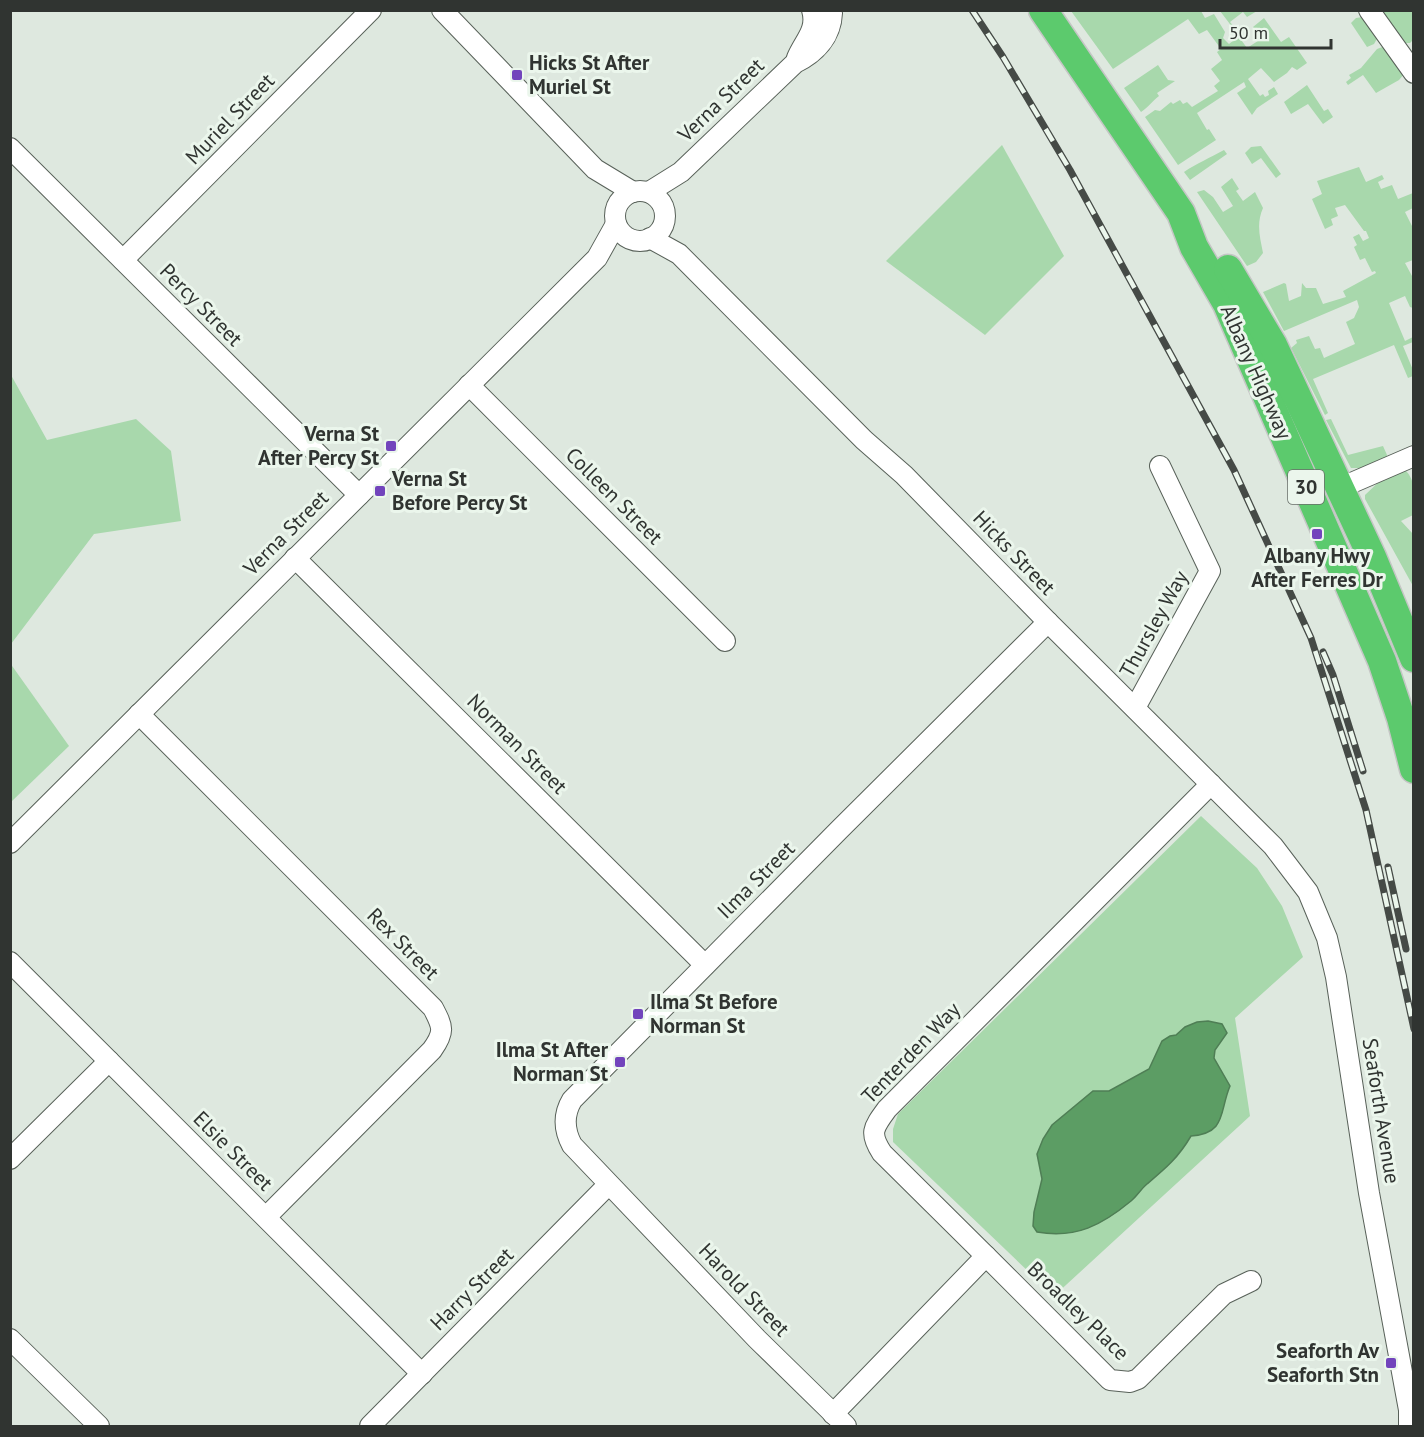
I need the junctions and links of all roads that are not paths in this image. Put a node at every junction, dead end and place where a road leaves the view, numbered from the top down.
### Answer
1 (371, 10) edge
2 (442, 10) edge
3 (1043, 10) edge
4 (1369, 10) edge
5 (825, 13) edge
6 (1413, 74) edge
7 (10, 148) edge
8 (595, 169) junction
9 (681, 172) junction
10 (641, 192) junction
11 (1181, 213) junction
12 (664, 217) junction
13 (615, 218) junction
14 (642, 239) junction
15 (679, 254) junction
16 (597, 258) junction
17 (123, 261) junction
18 (469, 385) junction
19 (1413, 456) edge
20 (1160, 466) dead end
21 (1340, 488) junction
22 (359, 495) junction
23 (295, 558) junction
24 (1048, 622) junction
25 (1409, 638) edge
26 (725, 641) dead end
27 (1413, 658) edge
28 (1135, 708) junction
29 (140, 714) junction
30 (1413, 768) edge
31 (1211, 784) junction
32 (10, 843) edge
33 (1308, 892) joint
34 (10, 962) edge
35 (705, 965) junction
36 (109, 1061) junction
37 (10, 1159) edge
38 (608, 1185) junction
39 (266, 1217) junction
40 (986, 1256) junction
41 (1251, 1281) dead end
42 (10, 1339) edge
43 (422, 1374) junction
44 (1411, 1418) edge
45 (840, 1420) edge
46 (99, 1426) edge
47 (369, 1426) edge

1 - 17 street, Muriel Street
2 - 8 street
3 - 11 highway, Albany Highway / 30
4 - 6 street
5 - 9 street, Verna Street
7 - 17 street, Percy Street
8 - 10 street
8 - 13 street
9 - 10 street, Verna Street
9 - 12 street, Verna Street
10 - 12 street
10 - 13 street
11 - 21 highway, Albany Highway / 30
11 - 30 highway, Albany Highway / 30
12 - 14 street
12 - 15 street, Hicks Street
13 - 14 street
13 - 16 street, Verna Street
14 - 15 street, Hicks Street
14 - 16 street, Verna Street
15 - 24 street, Hicks Street
16 - 18 street, Verna Street
17 - 22 street, Percy Street
18 - 22 street, Verna Street
18 - 26 street, Colleen Street
19 - 21 street
20 - 28 street, Thursley Way
21 - 25 highway, Albany Highway / 30
22 - 23 street, Verna Street
23 - 29 street, Verna Street
23 - 35 street, Norman Street
24 - 28 street, Hicks Street
24 - 35 street, Ilma Street
25 - 27 highway, Albany Highway / 30
28 - 31 street, Hicks Street
29 - 32 street, Verna Street
29 - 39 street, Rex Street
31 - 33 street, Hicks Street
31 - 40 street, Tenterden Way
33 - 44 street, Seaforth Avenue
34 - 36 street, Elsie Street
35 - 38 street, Ilma Street
36 - 37 street
36 - 39 street, Elsie Street
38 - 43 street, Harry Street
38 - 45 street, Harold Street
39 - 43 street, Elsie Street
40 - 41 street, Broadley Place
40 - 45 street
42 - 46 street
43 - 47 street, Harry Street

